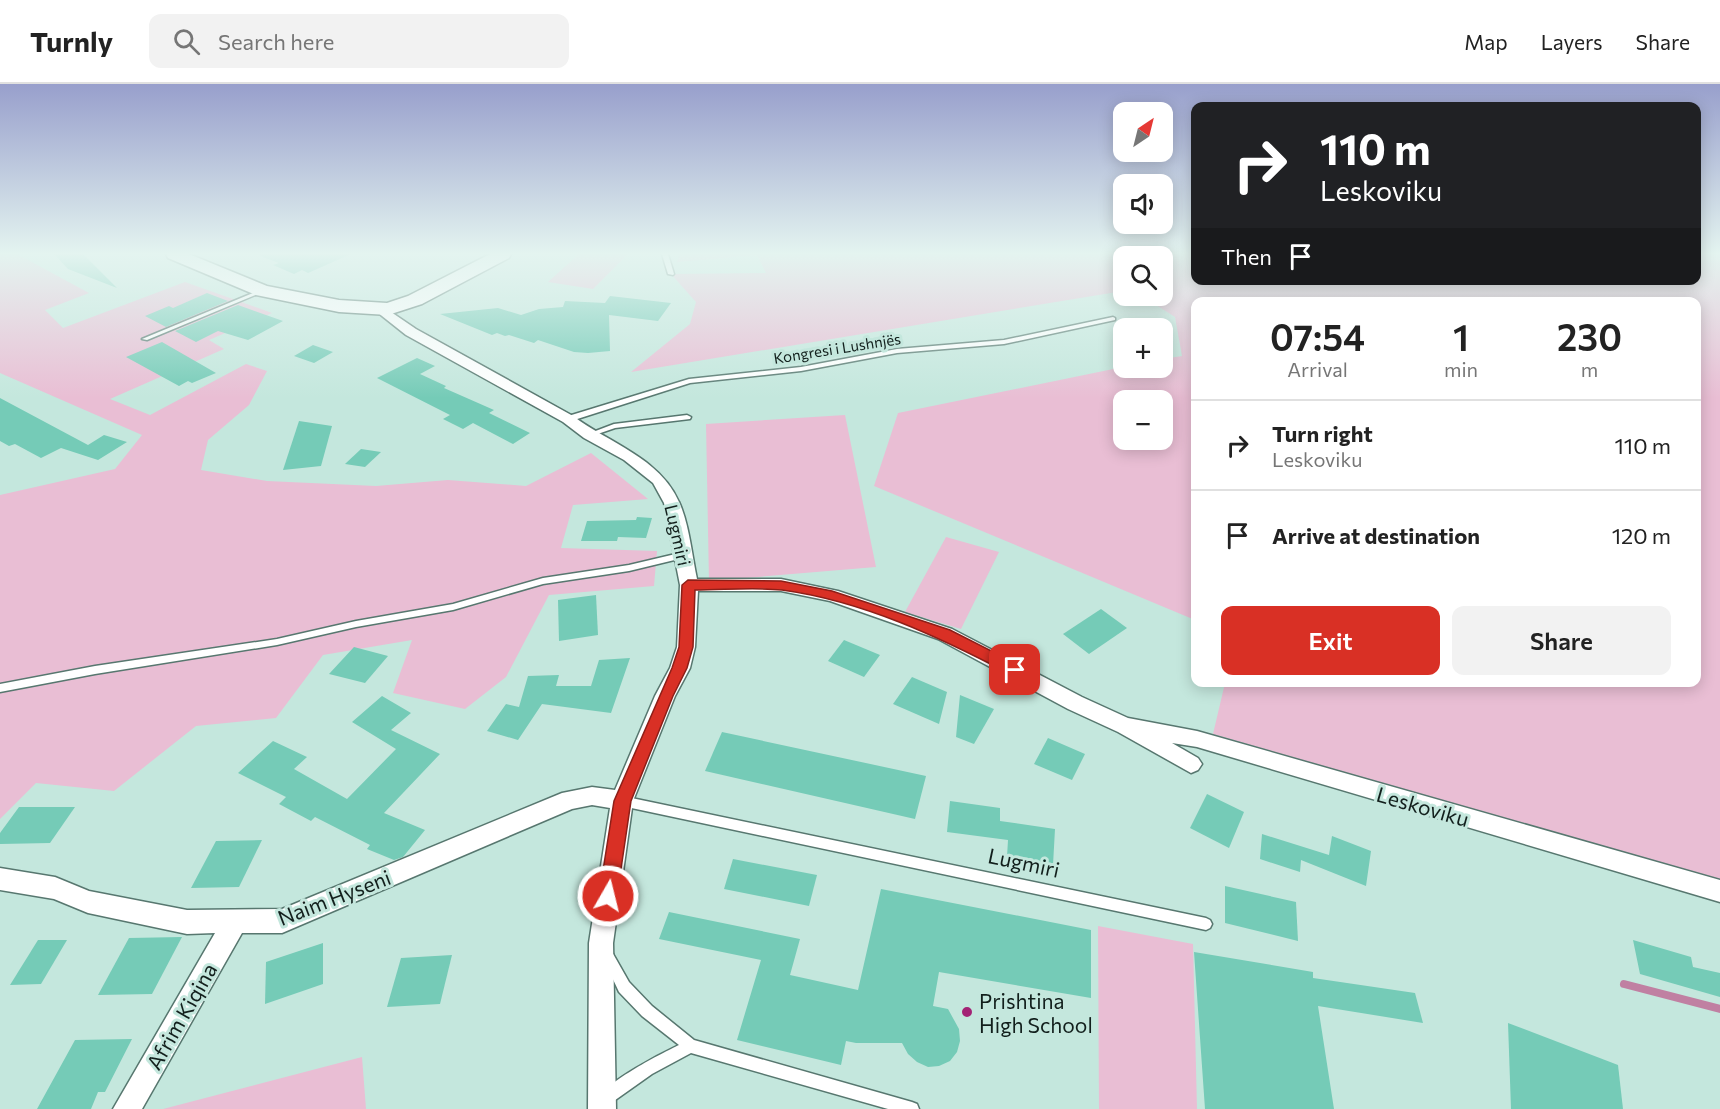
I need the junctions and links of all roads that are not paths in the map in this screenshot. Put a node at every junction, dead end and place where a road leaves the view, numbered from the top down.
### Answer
1 (236, 302) edge
2 (313, 302) edge
3 (410, 302) edge
4 (388, 309) junction
5 (1113, 320) dead end
6 (145, 339) dead end
7 (687, 417) dead end
8 (568, 419) junction
9 (589, 435) junction
10 (684, 555) junction
11 (688, 585) junction
12 (0, 688) edge
13 (1125, 726) junction
14 (1191, 764) dead end
15 (622, 801) junction
16 (0, 879) edge
17 (1720, 891) edge
18 (234, 923) junction
19 (1206, 924) dead end
20 (601, 943) junction
21 (691, 1046) junction
22 (602, 1105) edge
23 (128, 1109) edge
24 (912, 1109) edge

1 - 6 lane
2 - 4 street
3 - 4 street
4 - 8 street, Lugmiri
5 - 8 lane, Kongresi i Lushnjës
7 - 9 lane
8 - 9 street, Lugmiri
9 - 10 street, Lugmiri
10 - 11 street, Lugmiri
10 - 12 lane
11 - 13 street, Leskoviku
11 - 15 street, Lugmiri
13 - 14 street, Leskoviku
13 - 17 street, Leskoviku
15 - 18 street, Naim Hyseni
15 - 19 lane, Lugmiri
15 - 20 street, Lugmiri
16 - 18 street, Naim Hyseni
18 - 23 street, Afrim Kiqina
20 - 21 lane
20 - 22 street, Lugmiri
21 - 22 lane
21 - 24 lane

